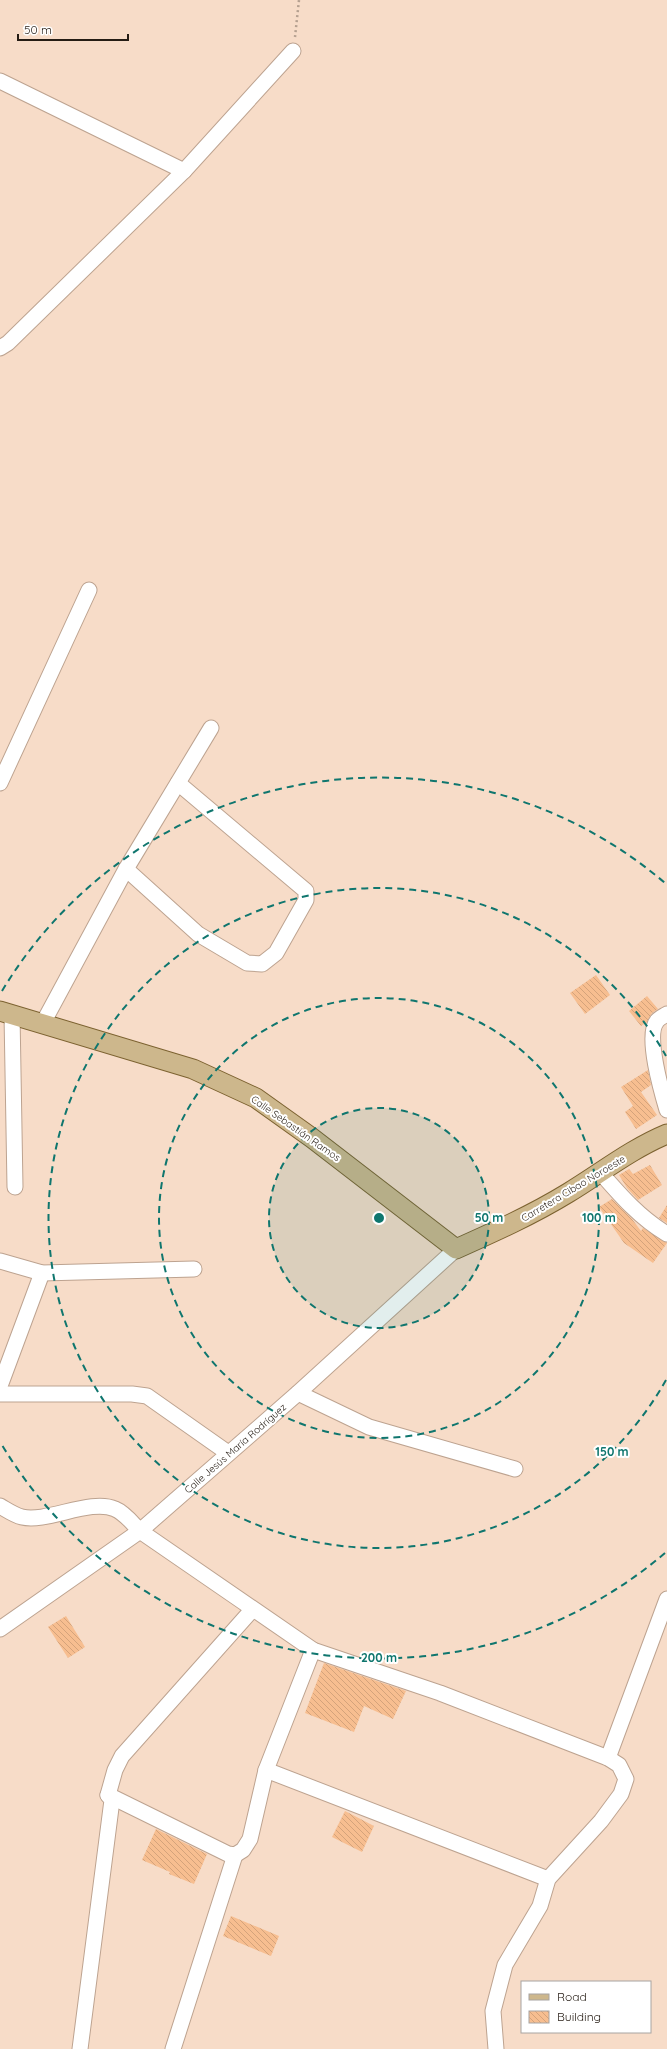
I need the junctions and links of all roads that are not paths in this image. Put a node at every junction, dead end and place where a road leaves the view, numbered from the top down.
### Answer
1 (293, 51) road end
2 (0, 81) edge
3 (184, 171) junction
4 (0, 348) edge
5 (89, 590) dead end
6 (211, 728) dead end
7 (0, 783) edge
8 (178, 783) junction
9 (126, 869) junction
10 (6, 1012) edge
11 (667, 1014) edge
12 (43, 1022) junction
13 (667, 1110) edge
14 (667, 1134) edge
15 (600, 1172) junction
16 (14, 1187) dead end
17 (667, 1234) edge
18 (456, 1249) junction
19 (0, 1261) edge
20 (194, 1269) dead end
21 (42, 1273) junction
22 (0, 1386) edge
23 (0, 1394) edge
24 (298, 1394) junction
25 (228, 1453) junction
26 (514, 1469) dead end
27 (0, 1506) edge
28 (140, 1531) junction
29 (667, 1599) edge
30 (252, 1610) junction
31 (0, 1630) edge
32 (313, 1650) junction
33 (608, 1758) junction
34 (266, 1770) junction
35 (108, 1795) junction
36 (235, 1855) junction
37 (548, 1879) junction
38 (80, 2049) edge
39 (173, 2049) edge
40 (496, 2049) edge

1 - 3 street
2 - 3 street
3 - 4 street
5 - 7 street
6 - 8 street
8 - 9 street
8 - 9 street
9 - 12 street
10 - 12 main road, Calle Sebastián Ramos
10 - 16 street
11 - 13 street
12 - 18 main road, Calle Sebastián Ramos
14 - 15 main road, Carretera Cibao Noroeste
15 - 17 street
15 - 18 main road, Carretera Cibao Noroeste
18 - 24 street, Calle Jesús María Rodríguez
19 - 21 street
20 - 21 street
21 - 22 street
23 - 25 street
24 - 25 street, Calle Jesús María Rodríguez
24 - 26 street
25 - 28 street, Calle Jesús María Rodríguez
27 - 28 street
28 - 30 street
28 - 31 street, Calle Jesús María Rodríguez
29 - 33 street
30 - 32 street
30 - 35 street
32 - 33 street
32 - 34 street
33 - 37 street
34 - 36 street
34 - 37 street
35 - 36 street
35 - 38 street
36 - 39 street
37 - 40 street

